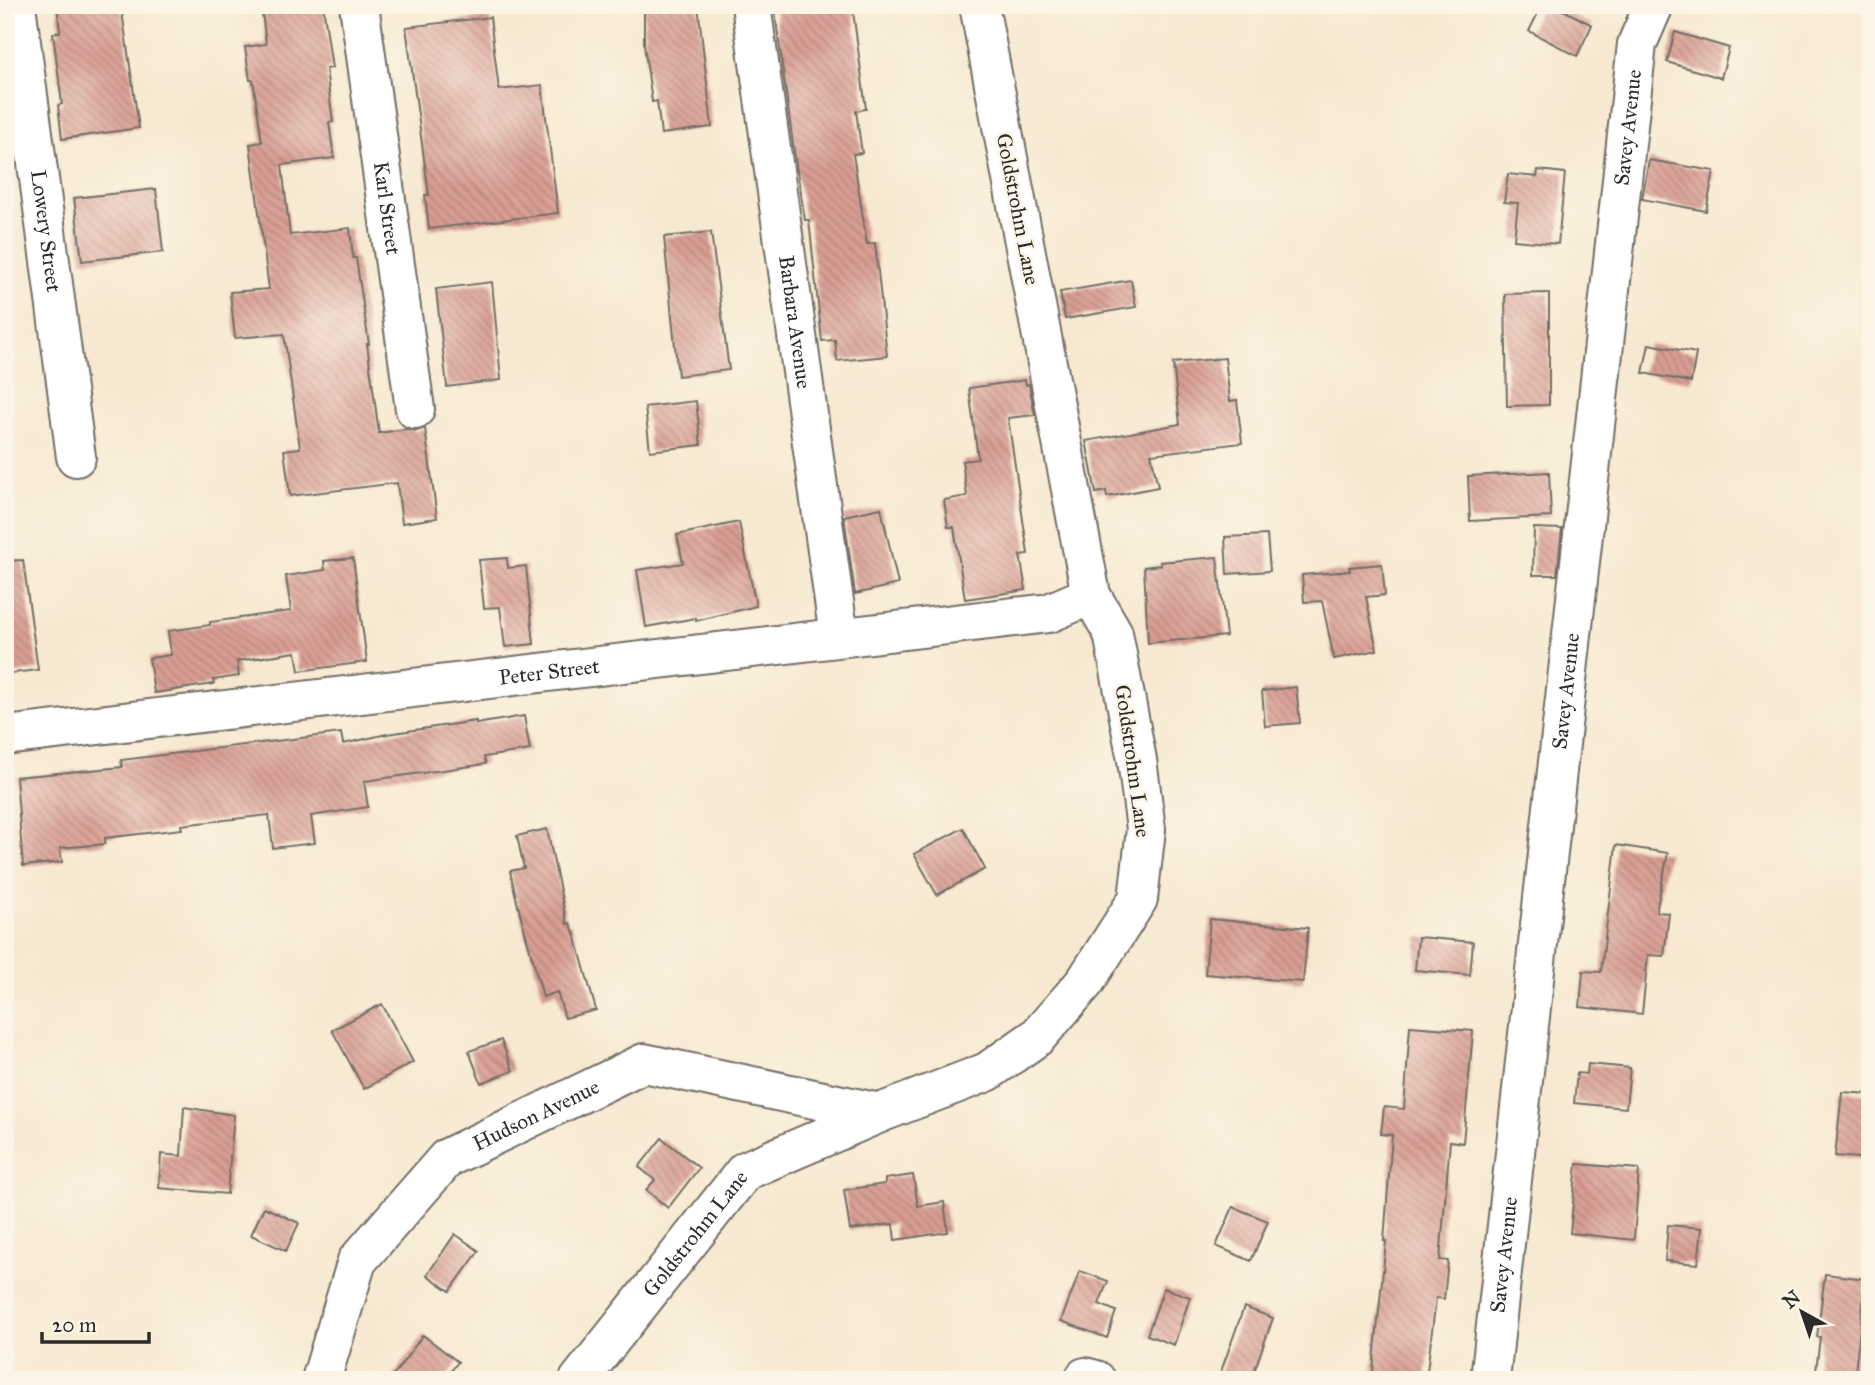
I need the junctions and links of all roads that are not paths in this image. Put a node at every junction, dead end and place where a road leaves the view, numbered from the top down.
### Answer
1 (16, 5) edge
2 (359, 5) edge
3 (751, 5) edge
4 (979, 5) edge
5 (1654, 5) edge
6 (415, 409) dead end
7 (76, 457) dead end
8 (1091, 595) junction
9 (839, 637) junction
10 (5, 736) edge
11 (880, 1113) junction
12 (321, 1380) edge
13 (579, 1380) edge
14 (1490, 1380) edge

1 - 7 street, Lowery Street
2 - 6 street, Karl Street
3 - 9 street, Barbara Avenue
4 - 8 street, Goldstrohm Lane
5 - 14 street, Savey Avenue
8 - 9 street, Peter Street
8 - 11 street, Goldstrohm Lane
9 - 10 street, Peter Street
11 - 12 street, Hudson Avenue
11 - 13 street, Goldstrohm Lane

